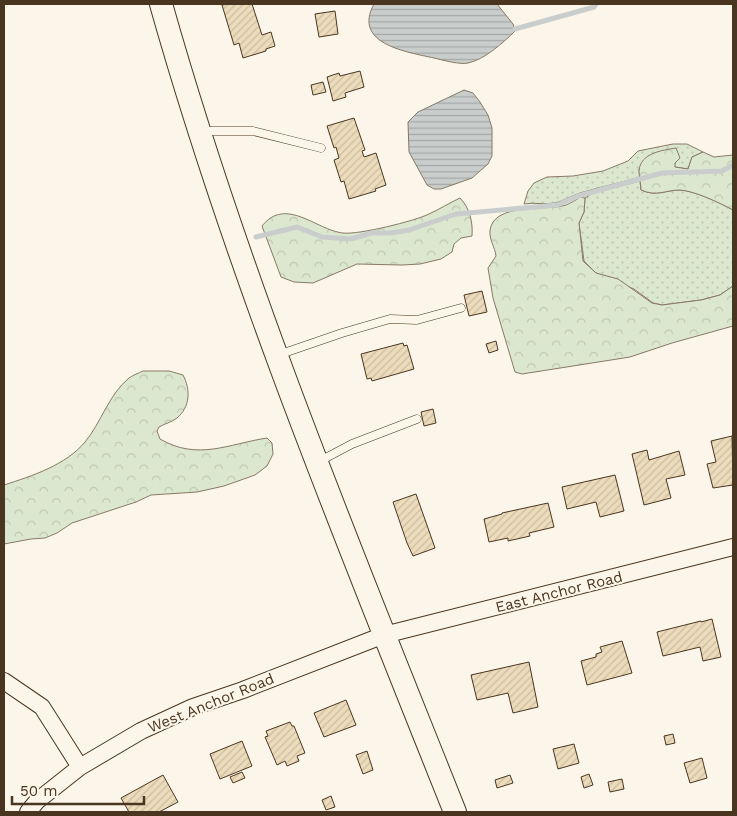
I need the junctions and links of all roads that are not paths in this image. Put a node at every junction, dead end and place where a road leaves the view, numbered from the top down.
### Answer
1 (161, 4) edge
2 (200, 131) junction
3 (321, 148) dead end
4 (461, 308) dead end
5 (276, 356) junction
6 (417, 419) dead end
7 (316, 463) junction
8 (733, 547) edge
9 (384, 635) junction
10 (4, 681) edge
11 (80, 767) junction
12 (28, 812) edge
13 (455, 812) edge

1 - 2 main road
2 - 3 lane
2 - 5 main road
4 - 5 lane
5 - 7 main road
6 - 7 lane
7 - 9 main road
8 - 9 street, East Anchor Road
9 - 11 street, West Anchor Road
9 - 13 main road
10 - 11 street
11 - 12 street, West Anchor Road

